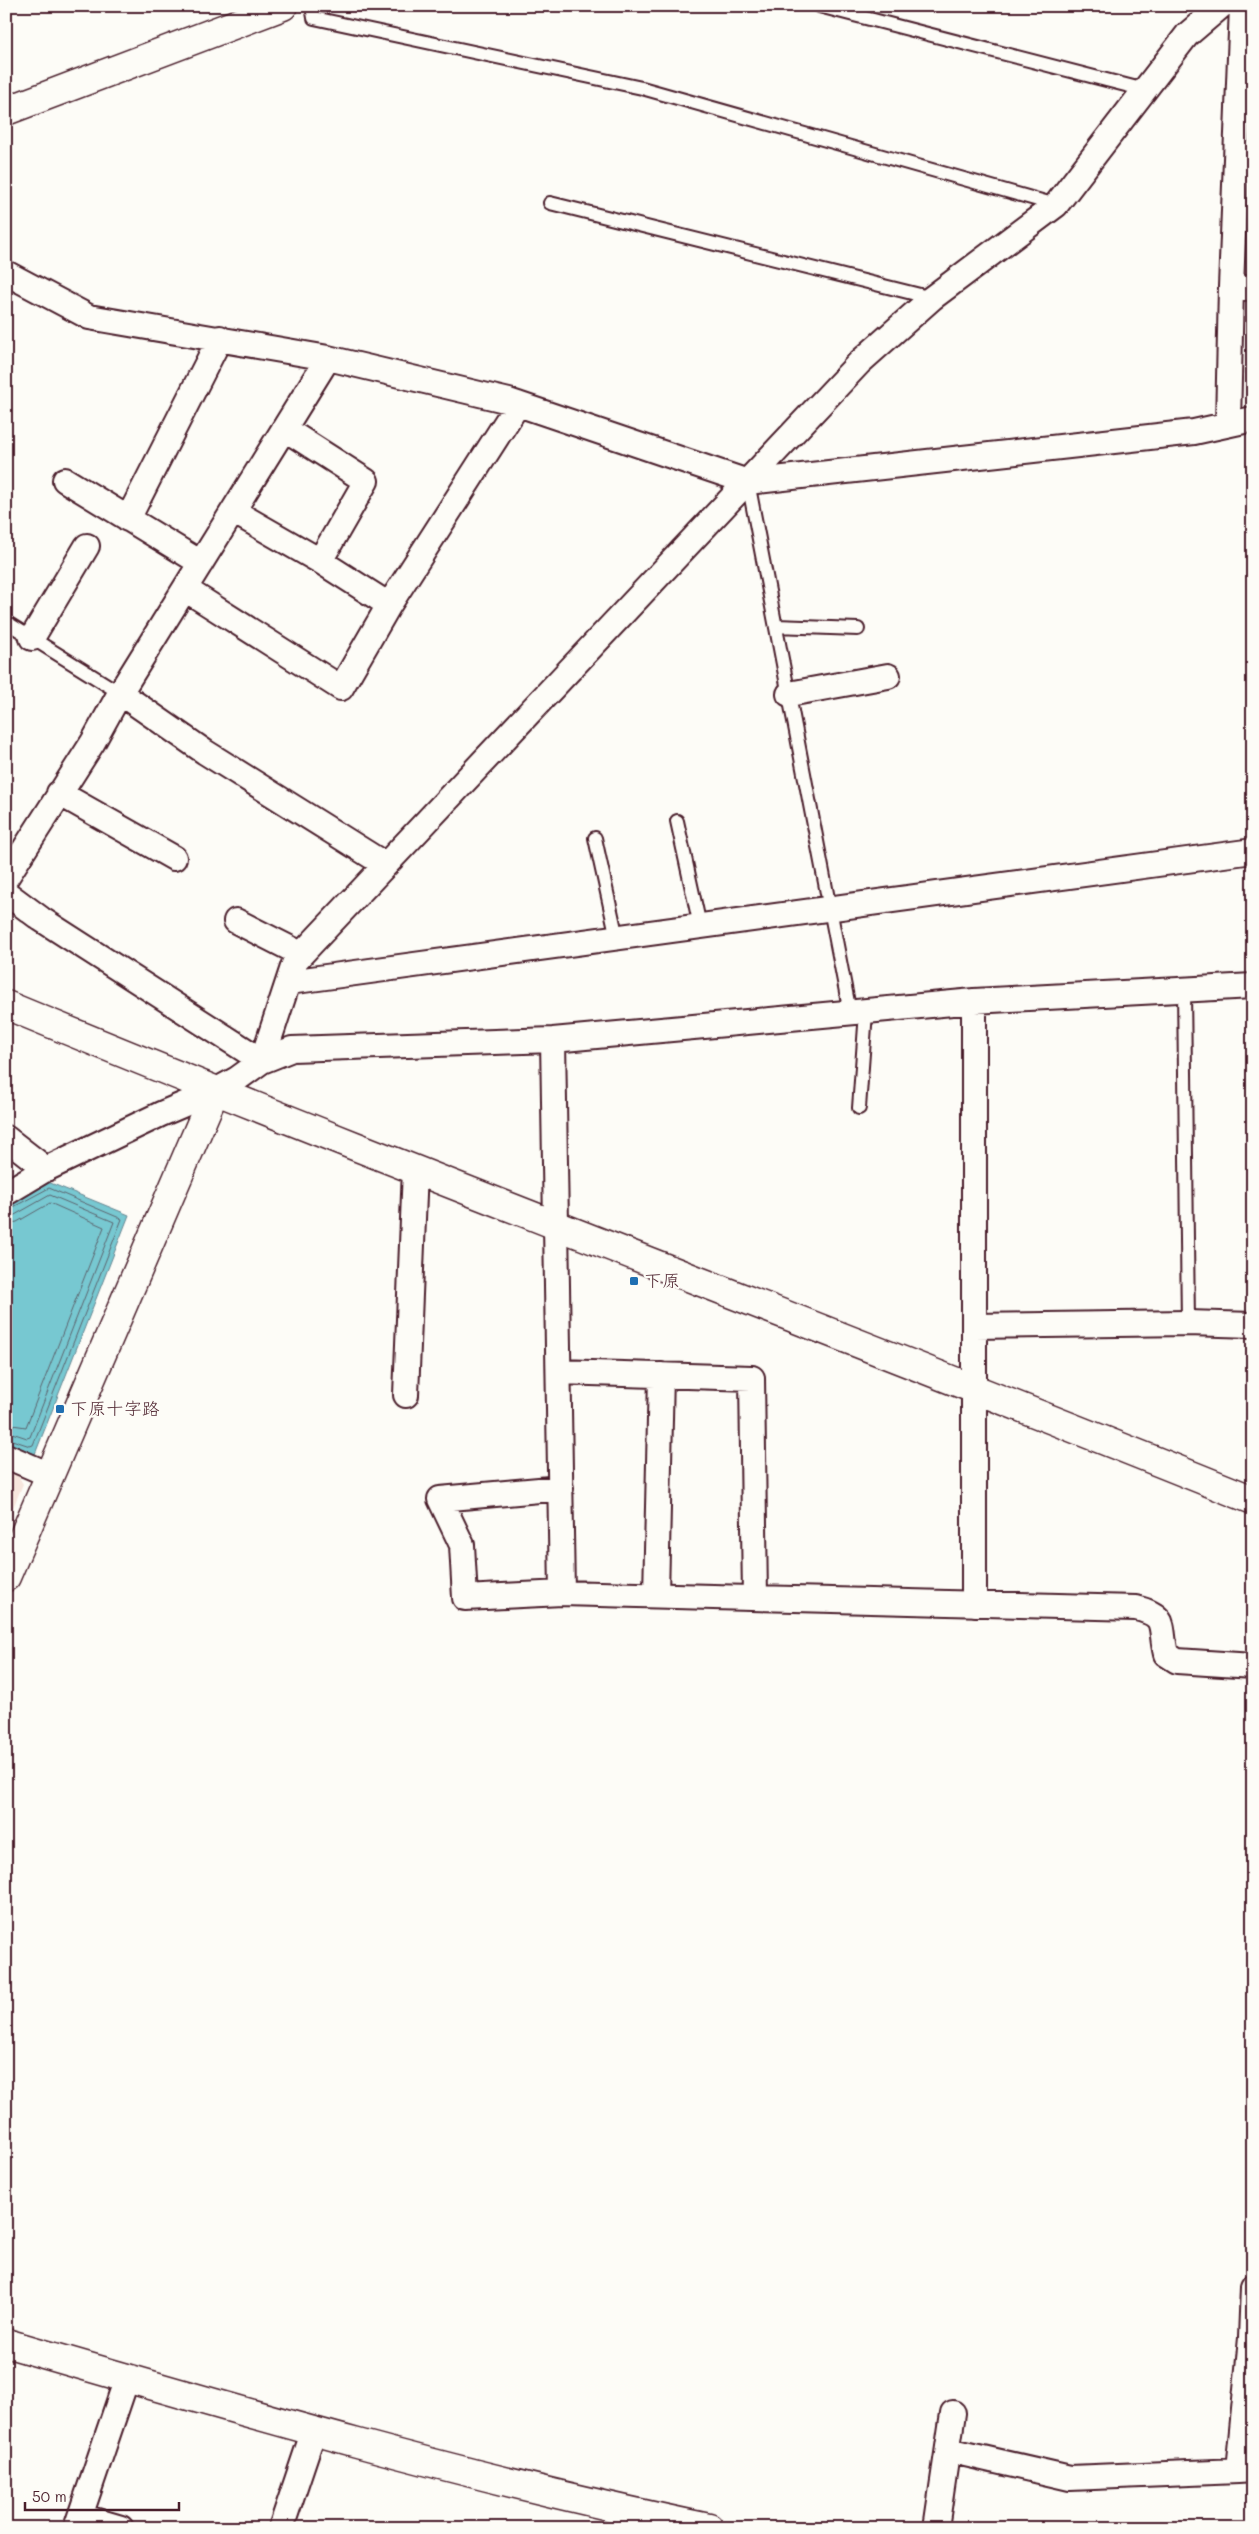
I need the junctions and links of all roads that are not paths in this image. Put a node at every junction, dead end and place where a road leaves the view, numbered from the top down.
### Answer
1 (283, 6) edge
2 (312, 6) edge
3 (819, 6) edge
4 (1221, 6) edge
5 (1242, 6) edge
6 (1246, 72) edge
7 (1145, 90) junction
8 (6, 111) edge
9 (1244, 180) edge
10 (550, 203) dead end
11 (1056, 205) junction
12 (6, 273) edge
13 (1242, 287) edge
14 (932, 298) junction
15 (220, 338) junction
16 (328, 358) junction
17 (518, 404) junction
18 (1253, 419) edge
19 (1228, 424) junction
20 (285, 429) junction
21 (65, 480) dead end
22 (748, 482) junction
23 (233, 511) junction
24 (128, 518) junction
25 (87, 546) dead end
26 (320, 561) junction
27 (201, 563) junction
28 (185, 589) junction
29 (389, 605) junction
30 (6, 622) edge
31 (776, 626) junction
32 (858, 629) dead end
33 (32, 638) junction
34 (888, 676) dead end
35 (120, 693) junction
36 (789, 694) junction
37 (59, 793) junction
38 (677, 821) dead end
39 (595, 838) dead end
40 (1253, 851) edge
41 (174, 858) dead end
42 (384, 864) junction
43 (6, 878) edge
44 (6, 893) edge
45 (830, 909) junction
46 (236, 921) dead end
47 (700, 926) junction
48 (617, 938) junction
49 (301, 954) junction
50 (289, 982) junction
51 (1253, 986) edge
52 (1184, 990) junction
53 (974, 1001) junction
54 (6, 1005) edge
55 (858, 1012) junction
56 (553, 1040) junction
57 (262, 1061) junction
58 (214, 1092) junction
59 (859, 1108) dead end
60 (6, 1138) edge
61 (46, 1169) junction
62 (415, 1169) junction
63 (6, 1194) edge
64 (557, 1224) junction
65 (1188, 1323) junction
66 (1253, 1325) edge
67 (975, 1326) junction
68 (559, 1372) junction
69 (660, 1375) junction
70 (975, 1387) junction
71 (406, 1394) dead end
72 (6, 1456) edge
73 (50, 1475) junction
74 (561, 1488) junction
75 (1253, 1500) edge
76 (6, 1577) edge
77 (562, 1593) junction
78 (656, 1595) junction
79 (755, 1598) junction
80 (974, 1604) junction
81 (1253, 1666) edge
82 (1253, 2287) edge
83 (6, 2343) edge
84 (127, 2378) junction
85 (953, 2413) dead end
86 (314, 2430) junction
87 (948, 2450) junction
88 (1245, 2471) edge
89 (622, 2519) edge
90 (78, 2522) edge
91 (121, 2528) edge
92 (281, 2528) edge
93 (709, 2528) edge
94 (936, 2528) edge

1 - 8 street
2 - 11 lane
3 - 7 lane
4 - 7 street
5 - 6 street
6 - 9 street
7 - 11 street
9 - 13 street
10 - 14 lane
11 - 14 street
12 - 15 street
13 - 19 street
14 - 22 street
15 - 16 street
15 - 24 street
16 - 17 street
16 - 20 street
17 - 22 street
17 - 29 street
18 - 19 street
19 - 22 street
20 - 23 street
20 - 26 street
21 - 24 street
22 - 31 lane
22 - 42 street
23 - 26 street
23 - 27 street
24 - 27 street
25 - 33 street
26 - 29 street
27 - 28 street
28 - 29 street
28 - 35 street
30 - 33 lane
31 - 32 lane
31 - 36 lane
33 - 35 lane
34 - 36 street
35 - 37 street
35 - 42 street
36 - 45 lane
37 - 41 street
37 - 43 street
38 - 47 lane
39 - 48 lane
40 - 45 street
42 - 49 street
44 - 57 street
45 - 47 street
45 - 55 lane
46 - 49 street
47 - 48 street
48 - 50 street
49 - 50 street
50 - 57 street
51 - 52 street
52 - 53 street
52 - 65 lane
53 - 55 street
53 - 67 street
54 - 58 street
55 - 56 street
55 - 59 lane
56 - 57 street
56 - 64 street
57 - 58 street
58 - 61 street
58 - 62 street
58 - 73 street
60 - 61 street
61 - 63 street
62 - 64 street
62 - 71 street
64 - 68 street
64 - 70 street
65 - 66 street
65 - 67 street
67 - 70 street
68 - 69 street
68 - 74 street
69 - 78 street
69 - 79 street
70 - 75 street
70 - 80 street
72 - 73 street
73 - 76 street
74 - 77 street
74 - 77 street
77 - 78 street
78 - 79 street
79 - 80 street
80 - 81 street
82 - 88 street
83 - 84 street
84 - 86 street
84 - 90 street
85 - 87 street
86 - 89 street
86 - 92 street
87 - 88 street
87 - 94 street
89 - 93 street
90 - 91 street

